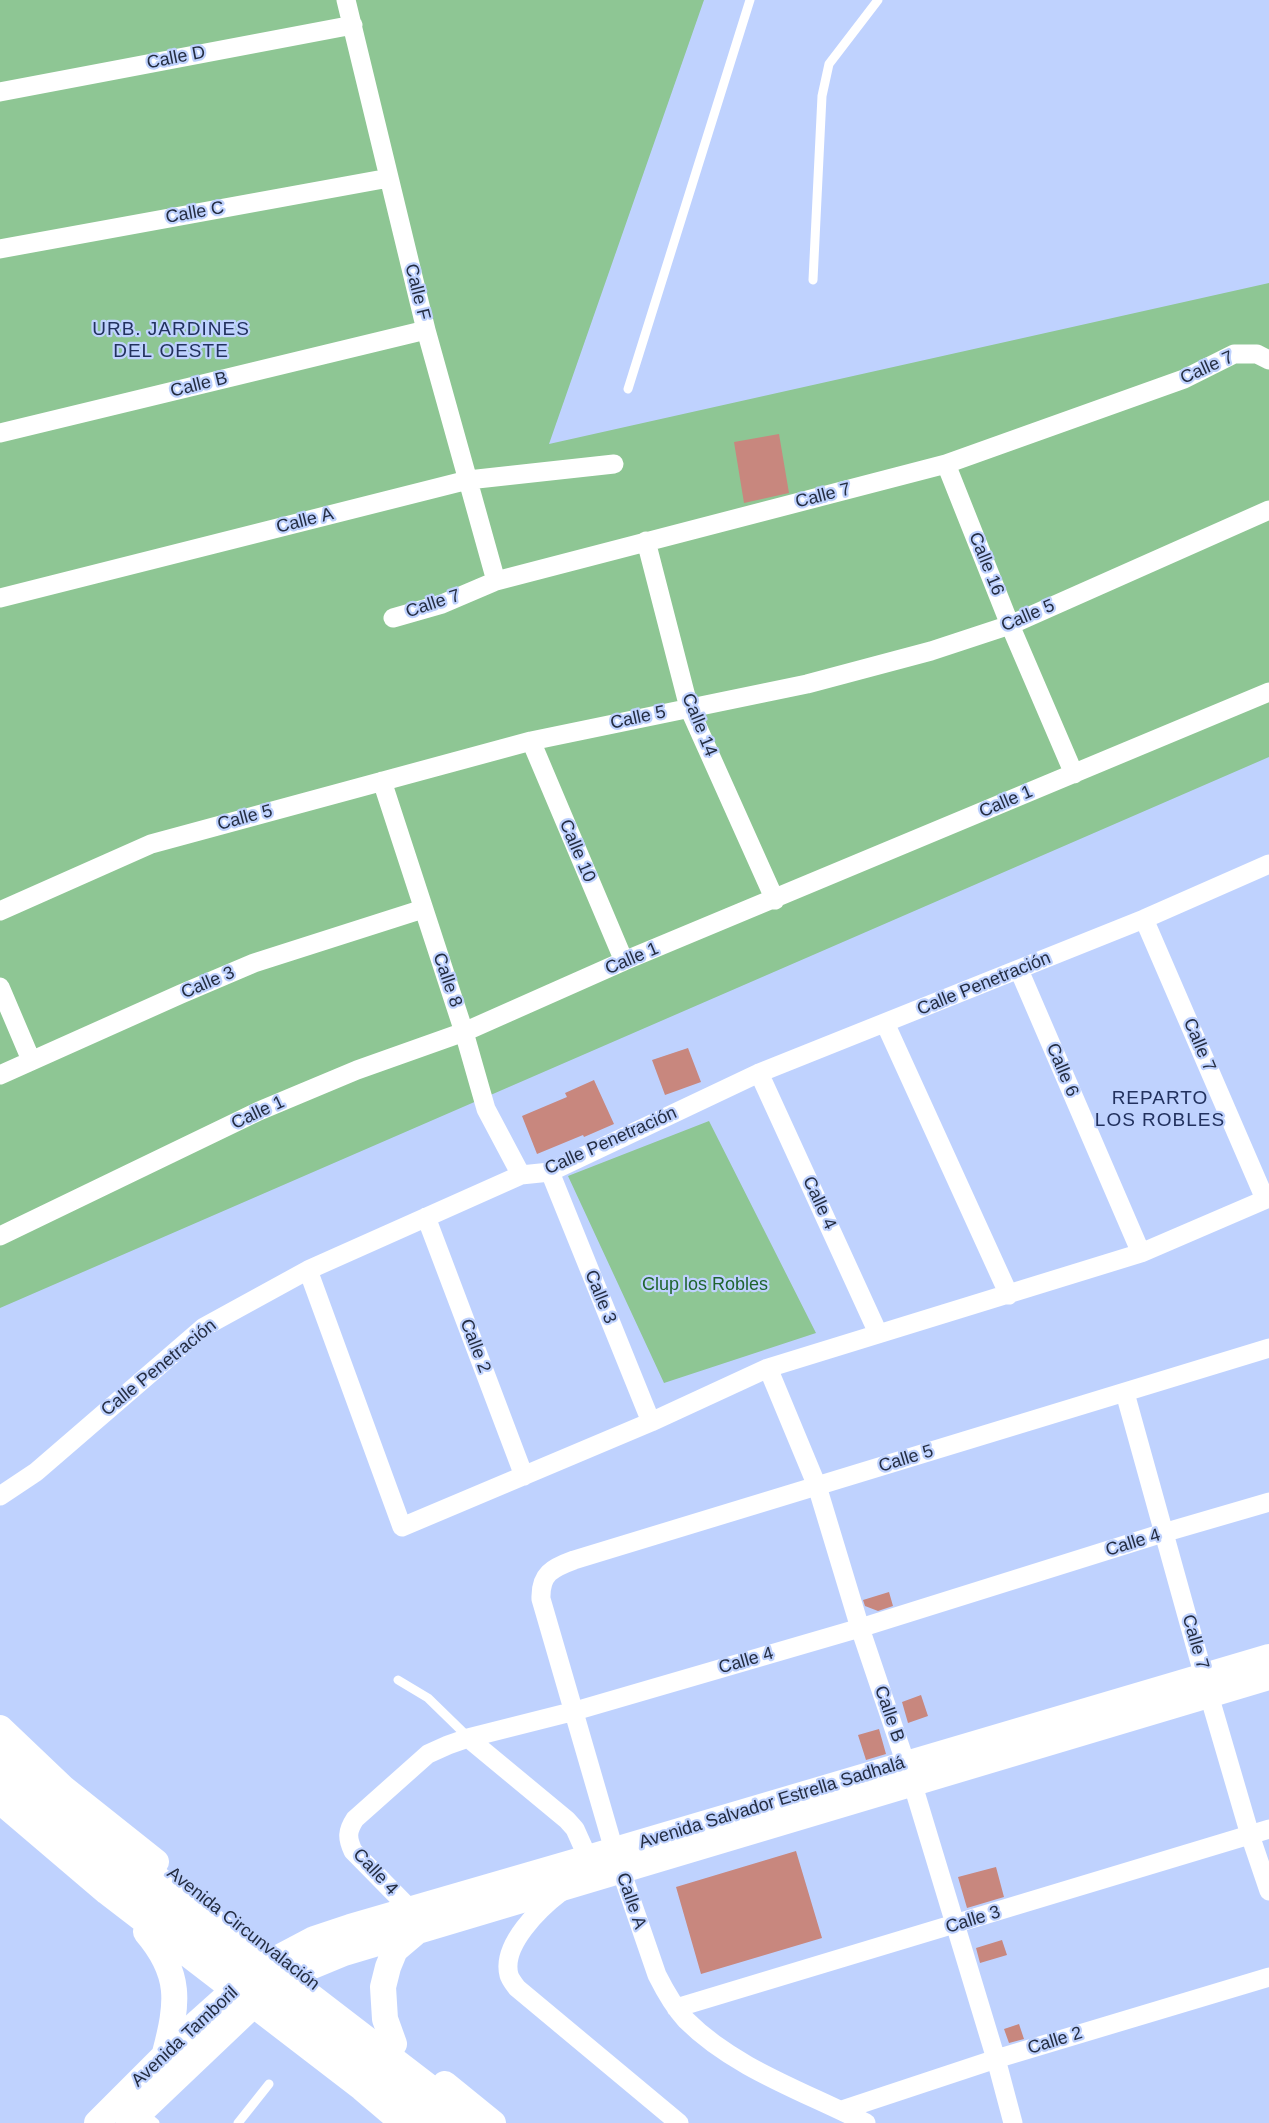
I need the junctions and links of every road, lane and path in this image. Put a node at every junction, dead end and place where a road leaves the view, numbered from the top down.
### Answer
1 (346, 0) edge
2 (750, 0) edge
3 (878, 0) edge
4 (353, 25) junction
5 (0, 92) edge
6 (389, 178) junction
7 (0, 249) edge
8 (813, 280) dead end
9 (426, 330) junction
10 (1269, 360) edge
11 (628, 389) dead end
12 (0, 433) edge
13 (614, 464) dead end
14 (946, 464) junction
15 (468, 480) junction
16 (1269, 510) edge
17 (646, 541) junction
18 (496, 581) junction
19 (0, 598) edge
20 (393, 618) dead end
21 (1010, 625) junction
22 (1269, 692) edge
23 (689, 708) junction
24 (531, 741) junction
25 (1074, 774) junction
26 (382, 781) junction
27 (1269, 864) edge
28 (775, 900) junction
29 (423, 909) junction
30 (0, 911) edge
31 (1144, 919) junction
32 (624, 961) junction
33 (1019, 970) junction
34 (0, 987) edge
35 (885, 1023) junction
36 (464, 1032) junction
37 (31, 1060) junction
38 (759, 1073) junction
39 (0, 1075) edge
40 (550, 1172) junction
41 (521, 1175) junction
42 (1267, 1199) edge
43 (426, 1217) junction
44 (0, 1236) edge
45 (1141, 1252) junction
46 (308, 1270) junction
47 (1009, 1295) junction
48 (878, 1333) junction
49 (1269, 1348) edge
50 (768, 1368) junction
51 (1125, 1392) junction
52 (651, 1422) junction
53 (524, 1476) junction
54 (817, 1486) junction
55 (0, 1496) edge
56 (1269, 1502) edge
57 (1163, 1533) junction
58 (546, 1575) joint
59 (860, 1628) junction
60 (1269, 1657) edge
61 (1269, 1677) edge
62 (398, 1680) dead end
63 (1207, 1685) junction
64 (575, 1711) junction
65 (0, 1728) edge
66 (468, 1738) junction
67 (0, 1749) edge
68 (909, 1772) junction
69 (0, 1778) edge
70 (0, 1801) edge
71 (1269, 1829) edge
72 (1250, 1835) junction
73 (95, 1845) junction
74 (588, 1858) junction
75 (618, 1860) junction
76 (568, 1887) junction
77 (1269, 1891) edge
78 (107, 1892) junction
79 (413, 1921) junction
80 (955, 1925) junction
81 (288, 1965) junction
82 (1269, 1977) edge
83 (243, 1998) junction
84 (676, 2008) junction
85 (394, 2044) junction
86 (165, 2053) junction
87 (996, 2059) junction
88 (269, 2084) dead end
89 (842, 2110) junction
90 (438, 2115) edge
91 (141, 2119) edge
92 (97, 2123) edge
93 (238, 2123) edge
94 (402, 2123) edge
95 (470, 2123) edge
96 (493, 2123) edge
97 (679, 2123) edge
98 (866, 2123) edge
99 (1013, 2123) edge

1 - 4 street, Calle F
2 - 11 lane
3 - 8 lane
4 - 5 street, Calle D
4 - 6 street, Calle F
6 - 7 street, Calle C
6 - 9 street, Calle F
9 - 12 street, Calle B
9 - 15 street, Calle F
10 - 14 street, Calle 7
13 - 15 street, Calle A
14 - 17 street, Calle 7
14 - 21 street, Calle 16
15 - 18 street, Calle F
15 - 19 street, Calle A
16 - 21 street, Calle 5
17 - 18 street, Calle 7
17 - 23 street, Calle 14
18 - 20 street, Calle 7
21 - 23 street, Calle 5
21 - 25 street, Calle 16
22 - 25 street, Calle 1
23 - 24 street, Calle 5
23 - 28 street, Calle 14
24 - 26 street, Calle 5
24 - 32 street, Calle 10
25 - 28 street, Calle 1
26 - 29 street, Calle 8
26 - 30 street, Calle 5
27 - 31 street, Calle Penetración
28 - 32 street, Calle 1
29 - 36 street, Calle 8
29 - 37 street, Calle 3
31 - 33 street, Calle Penetración
31 - 42 street, Calle 7
32 - 36 street, Calle 1
33 - 35 street, Calle Penetración
33 - 45 street, Calle 6
34 - 37 street
35 - 38 street, Calle Penetración
35 - 47 street
36 - 41 street, Calle 8
36 - 44 street, Calle 1
37 - 39 street, Calle 3
38 - 40 street, Calle Penetración
38 - 48 street, Calle 4
40 - 41 street, Calle Penetración
40 - 52 street, Calle 3
41 - 43 street, Calle Penetración
42 - 45 street
43 - 46 street, Calle Penetración
43 - 53 street, Calle 2
45 - 47 street
46 - 53 street
46 - 55 street, Calle Penetración
47 - 48 street
48 - 50 street
49 - 51 street, Calle 5
50 - 52 street
50 - 54 street, Calle B
51 - 54 street, Calle 5
51 - 57 street, Calle 7
52 - 53 street
54 - 58 street, Calle 5
54 - 59 street, Calle B
56 - 57 street, Calle 4
57 - 59 street, Calle 4
57 - 63 street, Calle 7
58 - 64 street, Calle A
59 - 64 street, Calle 4
59 - 68 street, Calle B
60 - 63 main road, Avenida Salvador Estrella Sadhalá
61 - 63 main road, Avenida Salvador Estrella Sadhalá
62 - 66 lane
63 - 68 main road, Avenida Salvador Estrella Sadhalá
63 - 72 street, Calle 7
64 - 66 street, Calle 4
64 - 75 street, Calle A
65 - 81 main road, Avenida Circunvalación
66 - 74 street
66 - 79 street, Calle 4
67 - 73 main road, Avenida Circunvalación
68 - 75 main road, Avenida Salvador Estrella Sadhalá
68 - 80 street, Calle B
69 - 73 main road, Avenida Circunvalación
70 - 78 main road
71 - 72 street, Calle 3
72 - 77 street, Calle 7
72 - 80 street, Calle 3
73 - 90 main road, Avenida Circunvalación
74 - 75 main road, Avenida Salvador Estrella Sadhalá
74 - 79 main road, Avenida Salvador Estrella Sadhalá
75 - 76 main road, Avenida Salvador Estrella Sadhalá
75 - 84 street, Calle A
76 - 79 main road, Avenida Salvador Estrella Sadhalá
76 - 97 street
78 - 83 main road
78 - 86 main road
79 - 81 main road, Avenida Salvador Estrella Sadhalá
79 - 85 main road
80 - 84 street, Calle 3
80 - 87 street, Calle B
81 - 83 main road, Avenida Tamboril
81 - 85 main road, Avenida Circunvalación
82 - 87 street, Calle 2
83 - 86 main road, Avenida Tamboril
83 - 91 main road, Avenida Tamboril
83 - 94 main road
84 - 89 street, Calle A
85 - 96 main road, Avenida Circunvalación
86 - 92 main road, Avenida Tamboril
87 - 89 street, Calle 2
87 - 99 street, Calle B
88 - 93 lane
89 - 98 street, Calle A
90 - 95 main road, Avenida Circunvalación

